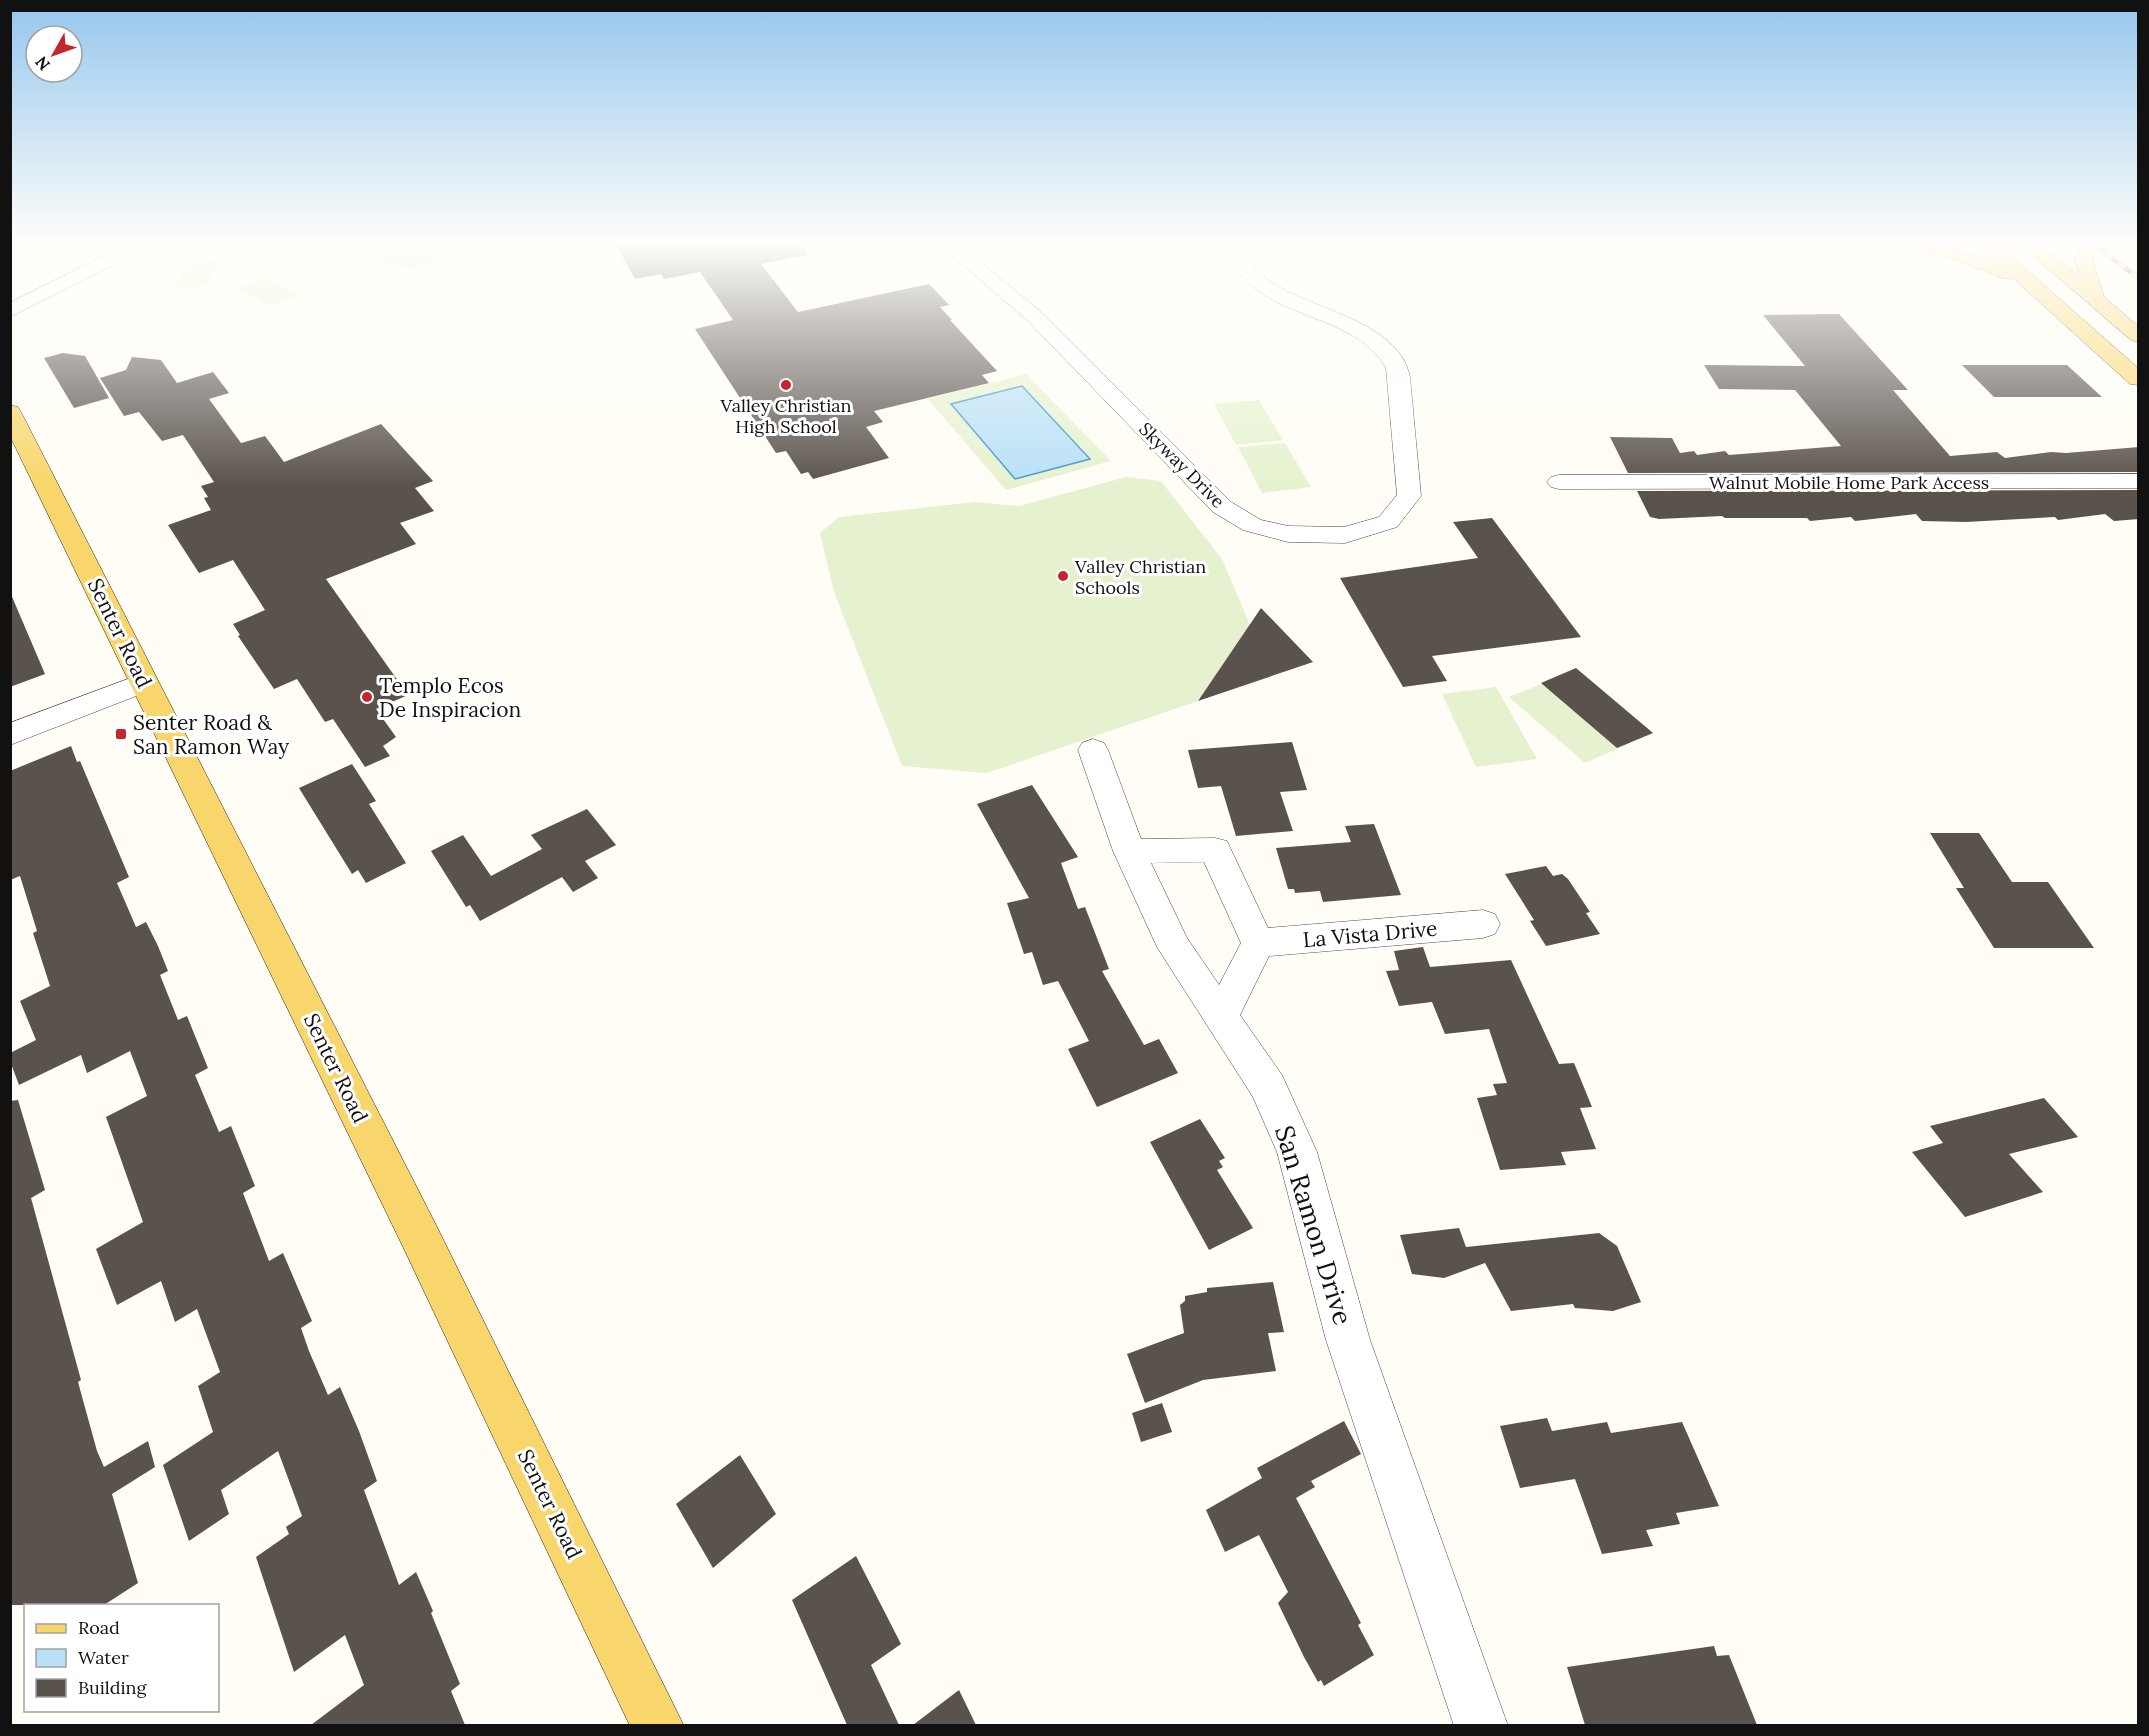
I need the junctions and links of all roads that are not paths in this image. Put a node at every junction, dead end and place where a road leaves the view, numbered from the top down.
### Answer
1 (1042, 324) edge
2 (1342, 324) edge
3 (2076, 324) edge
4 (2125, 324) edge
5 (2139, 336) edge
6 (2139, 379) edge
7 (10, 412) edge
8 (2139, 481) edge
9 (1558, 482) dead end
10 (144, 682) junction
11 (10, 735) edge
12 (1093, 750) dead end
13 (1129, 851) junction
14 (1483, 924) dead end
15 (1258, 944) junction
16 (1221, 1017) junction
17 (658, 1725) edge
18 (1481, 1725) edge

1 - 2 street, Skyway Drive
3 - 6 main road
4 - 5 main road
7 - 10 main road, Senter Road
8 - 9 street, Walnut Mobile Home Park Access
10 - 11 street
10 - 17 main road, Senter Road
12 - 13 street, San Ramon Drive
13 - 15 street
13 - 16 street, San Ramon Drive
14 - 15 street, La Vista Drive
15 - 16 street
16 - 18 street, San Ramon Drive

